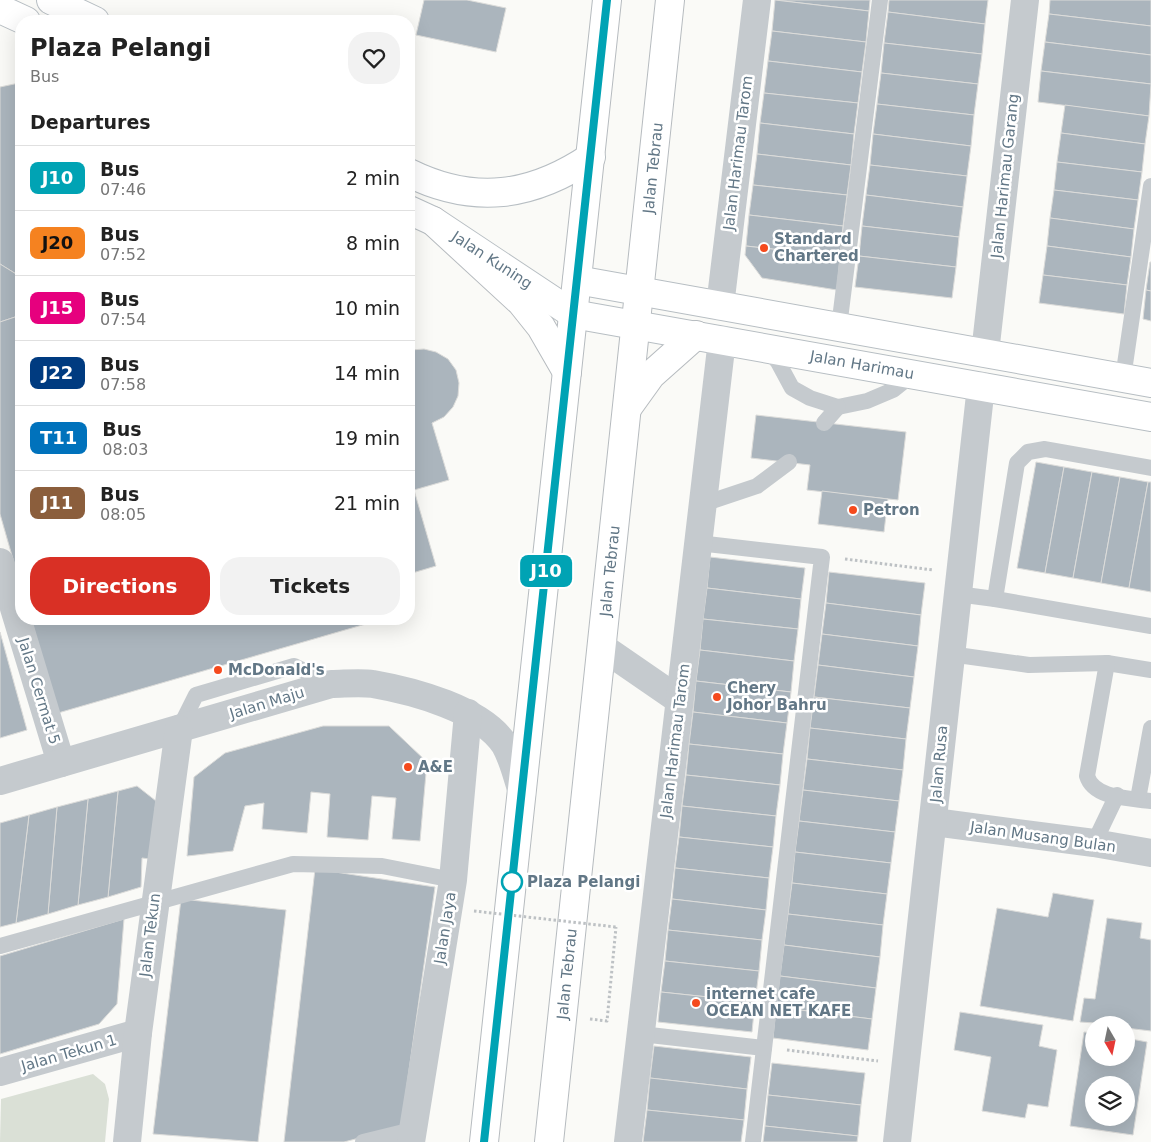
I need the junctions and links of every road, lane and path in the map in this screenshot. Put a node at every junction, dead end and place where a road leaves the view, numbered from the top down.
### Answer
1 (51, 0) edge
2 (607, 0) edge
3 (670, 0) edge
4 (756, 0) edge
5 (880, 0) edge
6 (1025, 0) edge
7 (82, 15) edge
8 (591, 157) junction
9 (415, 176) edge
10 (1151, 186) edge
11 (421, 216) edge
12 (577, 280) junction
13 (639, 291) junction
14 (720, 306) junction
15 (573, 314) junction
16 (636, 325) junction
17 (839, 327) junction
18 (709, 338) junction
19 (767, 348) junction
20 (985, 353) junction
21 (566, 372) junction
22 (914, 374) junction
23 (1123, 378) junction
24 (1151, 383) edge
25 (981, 386) junction
26 (838, 407) junction
27 (627, 408) junction
28 (1151, 417) edge
29 (824, 423) dead end
30 (789, 462) dead end
31 (1151, 468) edge
32 (703, 504) junction
33 (698, 543) junction
34 (822, 557) junction
35 (0, 562) edge
36 (958, 583) junction
37 (995, 599) junction
38 (15, 611) edge
39 (19, 625) edge
40 (1151, 626) edge
41 (602, 646) junction
42 (950, 654) junction
43 (1107, 663) junction
44 (1151, 670) edge
45 (679, 700) junction
46 (468, 713) junction
47 (1151, 728) edge
48 (179, 729) junction
49 (61, 763) junction
50 (0, 781) edge
51 (522, 792) junction
52 (1117, 795) junction
53 (1145, 800) edge
54 (934, 822) junction
55 (1094, 843) junction
56 (1151, 853) edge
57 (453, 880) junction
58 (154, 904) junction
59 (474, 911) dead end
60 (0, 946) edge
61 (607, 1021) dead end
62 (138, 1034) junction
63 (641, 1034) junction
64 (764, 1048) junction
65 (906, 1064) junction
66 (0, 1072) edge
67 (411, 1136) edge
68 (127, 1142) edge
69 (363, 1142) edge
70 (484, 1142) edge
71 (549, 1142) edge
72 (628, 1142) edge
73 (754, 1142) edge
74 (897, 1142) edge

1 - 7 main road
2 - 8 main road
3 - 13 main road, Jalan Tebrau
4 - 14 street, Jalan Harimau Tarom
5 - 17 lane
6 - 20 street, Jalan Harimau Garang
8 - 9 main road
8 - 12 main road
10 - 23 lane
11 - 15 main road, Jalan Kuning
11 - 21 main road
12 - 13 main road
12 - 15 main road
13 - 14 main road
13 - 16 main road, Jalan Tebrau
14 - 17 main road
15 - 16 main road, Jalan Harimau
15 - 21 main road
16 - 18 main road, Jalan Harimau
16 - 27 main road, Jalan Tebrau
17 - 20 main road
18 - 19 main road, Jalan Harimau
18 - 27 main road
18 - 32 street, Jalan Harimau Tarom
19 - 22 main road, Jalan Harimau
19 - 26 lane
20 - 23 main road
21 - 51 main road
22 - 25 main road, Jalan Harimau
22 - 26 lane
23 - 24 main road
25 - 28 main road, Jalan Harimau
25 - 36 street, Jalan Rusa
26 - 29 lane
27 - 41 main road, Jalan Tebrau
30 - 32 lane
31 - 37 lane
32 - 33 street, Jalan Harimau Tarom
33 - 34 lane
33 - 45 street, Jalan Harimau Tarom
34 - 36 path
34 - 64 lane
35 - 38 street, Jalan Cermat 5
36 - 37 lane
36 - 42 street, Jalan Rusa
37 - 40 lane
39 - 49 street, Jalan Cermat 5
41 - 45 street
41 - 71 main road, Jalan Tebrau
42 - 43 lane
42 - 54 street, Jalan Rusa
43 - 44 lane
43 - 52 lane
45 - 63 street, Jalan Harimau Tarom
46 - 48 street, Jalan Maju
46 - 51 street, Jalan Maju
46 - 57 street, Jalan Jaya
47 - 53 lane
48 - 49 street, Jalan Maju
48 - 58 street, Jalan Tekun
49 - 50 street, Jalan Maju
51 - 70 main road
52 - 53 lane
52 - 55 lane
54 - 55 street, Jalan Musang Bulan
54 - 65 street, Jalan Rusa
55 - 56 street, Jalan Musang Bulan
57 - 58 lane
57 - 67 street, Jalan Jaya
58 - 60 lane
58 - 62 street, Jalan Tekun
59 - 61 path, bridge
62 - 66 street, Jalan Tekun 1
62 - 68 street, Jalan Tekun
63 - 64 lane
63 - 72 street, Jalan Harimau Tarom
64 - 65 path
64 - 73 lane
65 - 74 street, Jalan Rusa
67 - 69 lane

